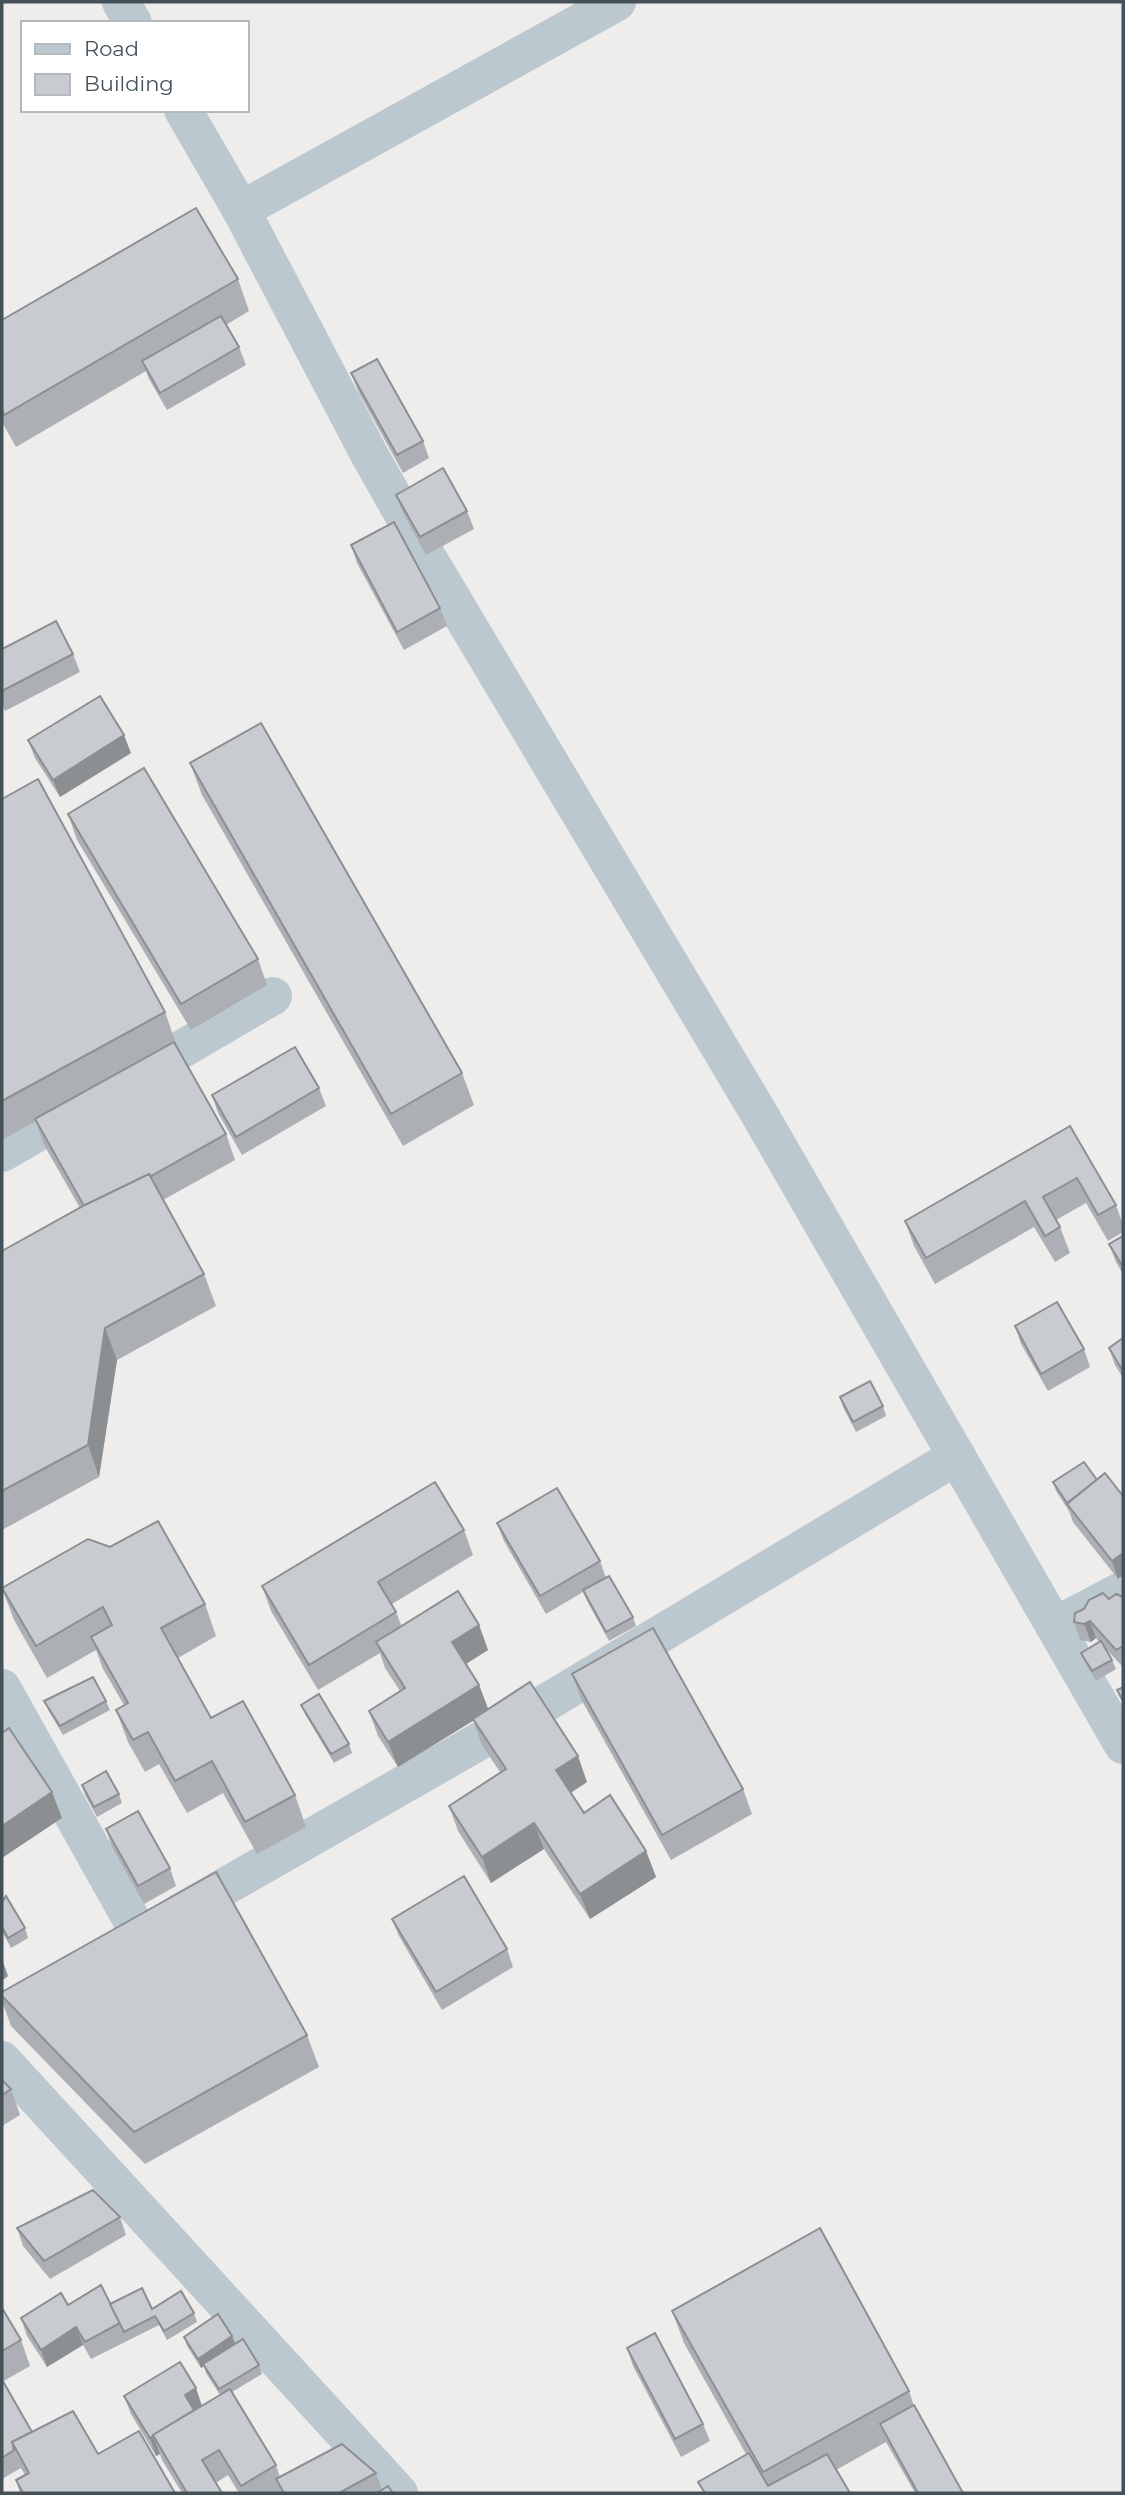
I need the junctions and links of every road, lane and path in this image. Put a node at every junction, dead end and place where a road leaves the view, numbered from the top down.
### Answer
1 (121, 2) edge
2 (617, 2) edge
3 (132, 21) edge
4 (184, 112) edge
5 (241, 210) junction
6 (273, 996) dead end
7 (2, 1153) edge
8 (957, 1456) junction
9 (1123, 1590) edge
10 (1055, 1626) junction
11 (2, 1688) edge
12 (1123, 1745) edge
13 (140, 1936) junction
14 (106, 1956) edge
15 (2, 2060) edge
16 (399, 2493) edge

1 - 3 street
2 - 5 street
4 - 5 street
5 - 8 street
6 - 7 street
8 - 10 street
8 - 13 street
9 - 10 street
10 - 12 street
11 - 13 street
13 - 14 street
15 - 16 street

